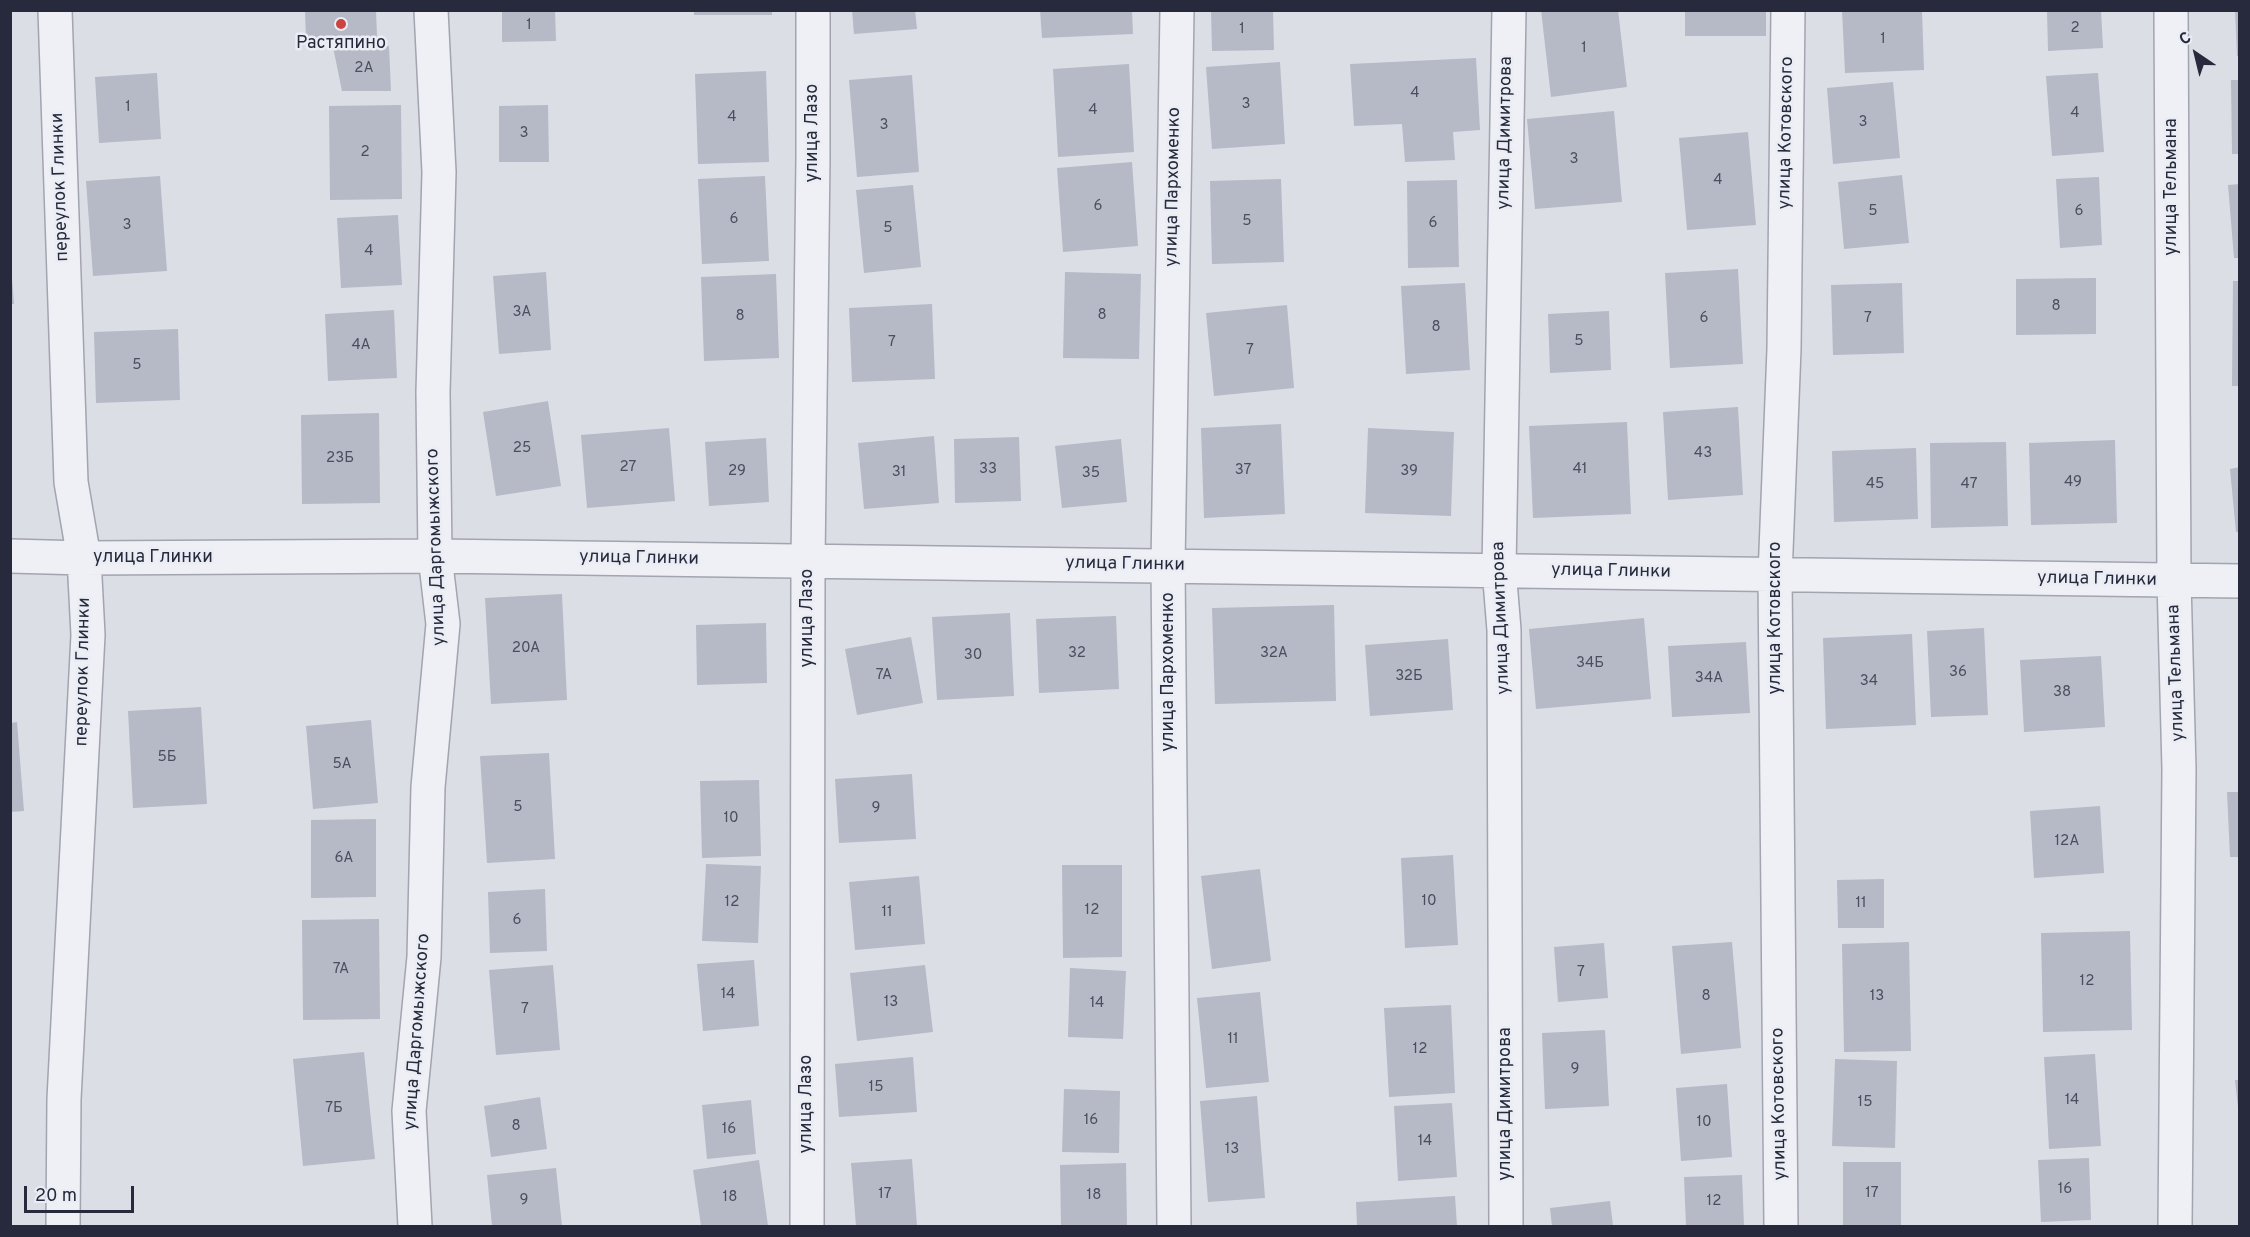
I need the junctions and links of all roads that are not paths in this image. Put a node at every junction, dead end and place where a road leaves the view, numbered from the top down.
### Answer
1 (55, 10) edge
2 (431, 10) edge
3 (813, 10) edge
4 (1177, 10) edge
5 (1509, 10) edge
6 (1788, 10) edge
7 (2171, 10) edge
8 (10, 556) edge
9 (435, 556) junction
10 (84, 558) junction
11 (808, 561) junction
12 (1168, 566) junction
13 (1499, 569) junction
14 (1774, 576) junction
15 (2174, 581) junction
16 (2240, 581) edge
17 (63, 1227) edge
18 (415, 1227) edge
19 (807, 1227) edge
20 (1174, 1227) edge
21 (1506, 1227) edge
22 (1781, 1227) edge
23 (2175, 1227) edge

1 - 10 street, переулок Глинки
2 - 9 street, улица Даргомыжского
3 - 11 street, улица Лазо
4 - 12 street, улица Пархоменко
5 - 13 street, улица Димитрова
6 - 14 street, улица Котовского
7 - 15 street, улица Тельмана
8 - 10 street, улица Глинки
9 - 10 street, улица Глинки
9 - 11 street, улица Глинки
9 - 18 street, улица Даргомыжского
10 - 17 street, переулок Глинки
11 - 12 street, улица Глинки
11 - 19 street, улица Лазо
12 - 13 street, улица Глинки
12 - 20 street, улица Пархоменко
13 - 14 street, улица Глинки
13 - 21 street, улица Димитрова
14 - 15 street, улица Глинки
14 - 22 street, улица Котовского
15 - 16 street, улица Глинки
15 - 23 street, улица Тельмана

